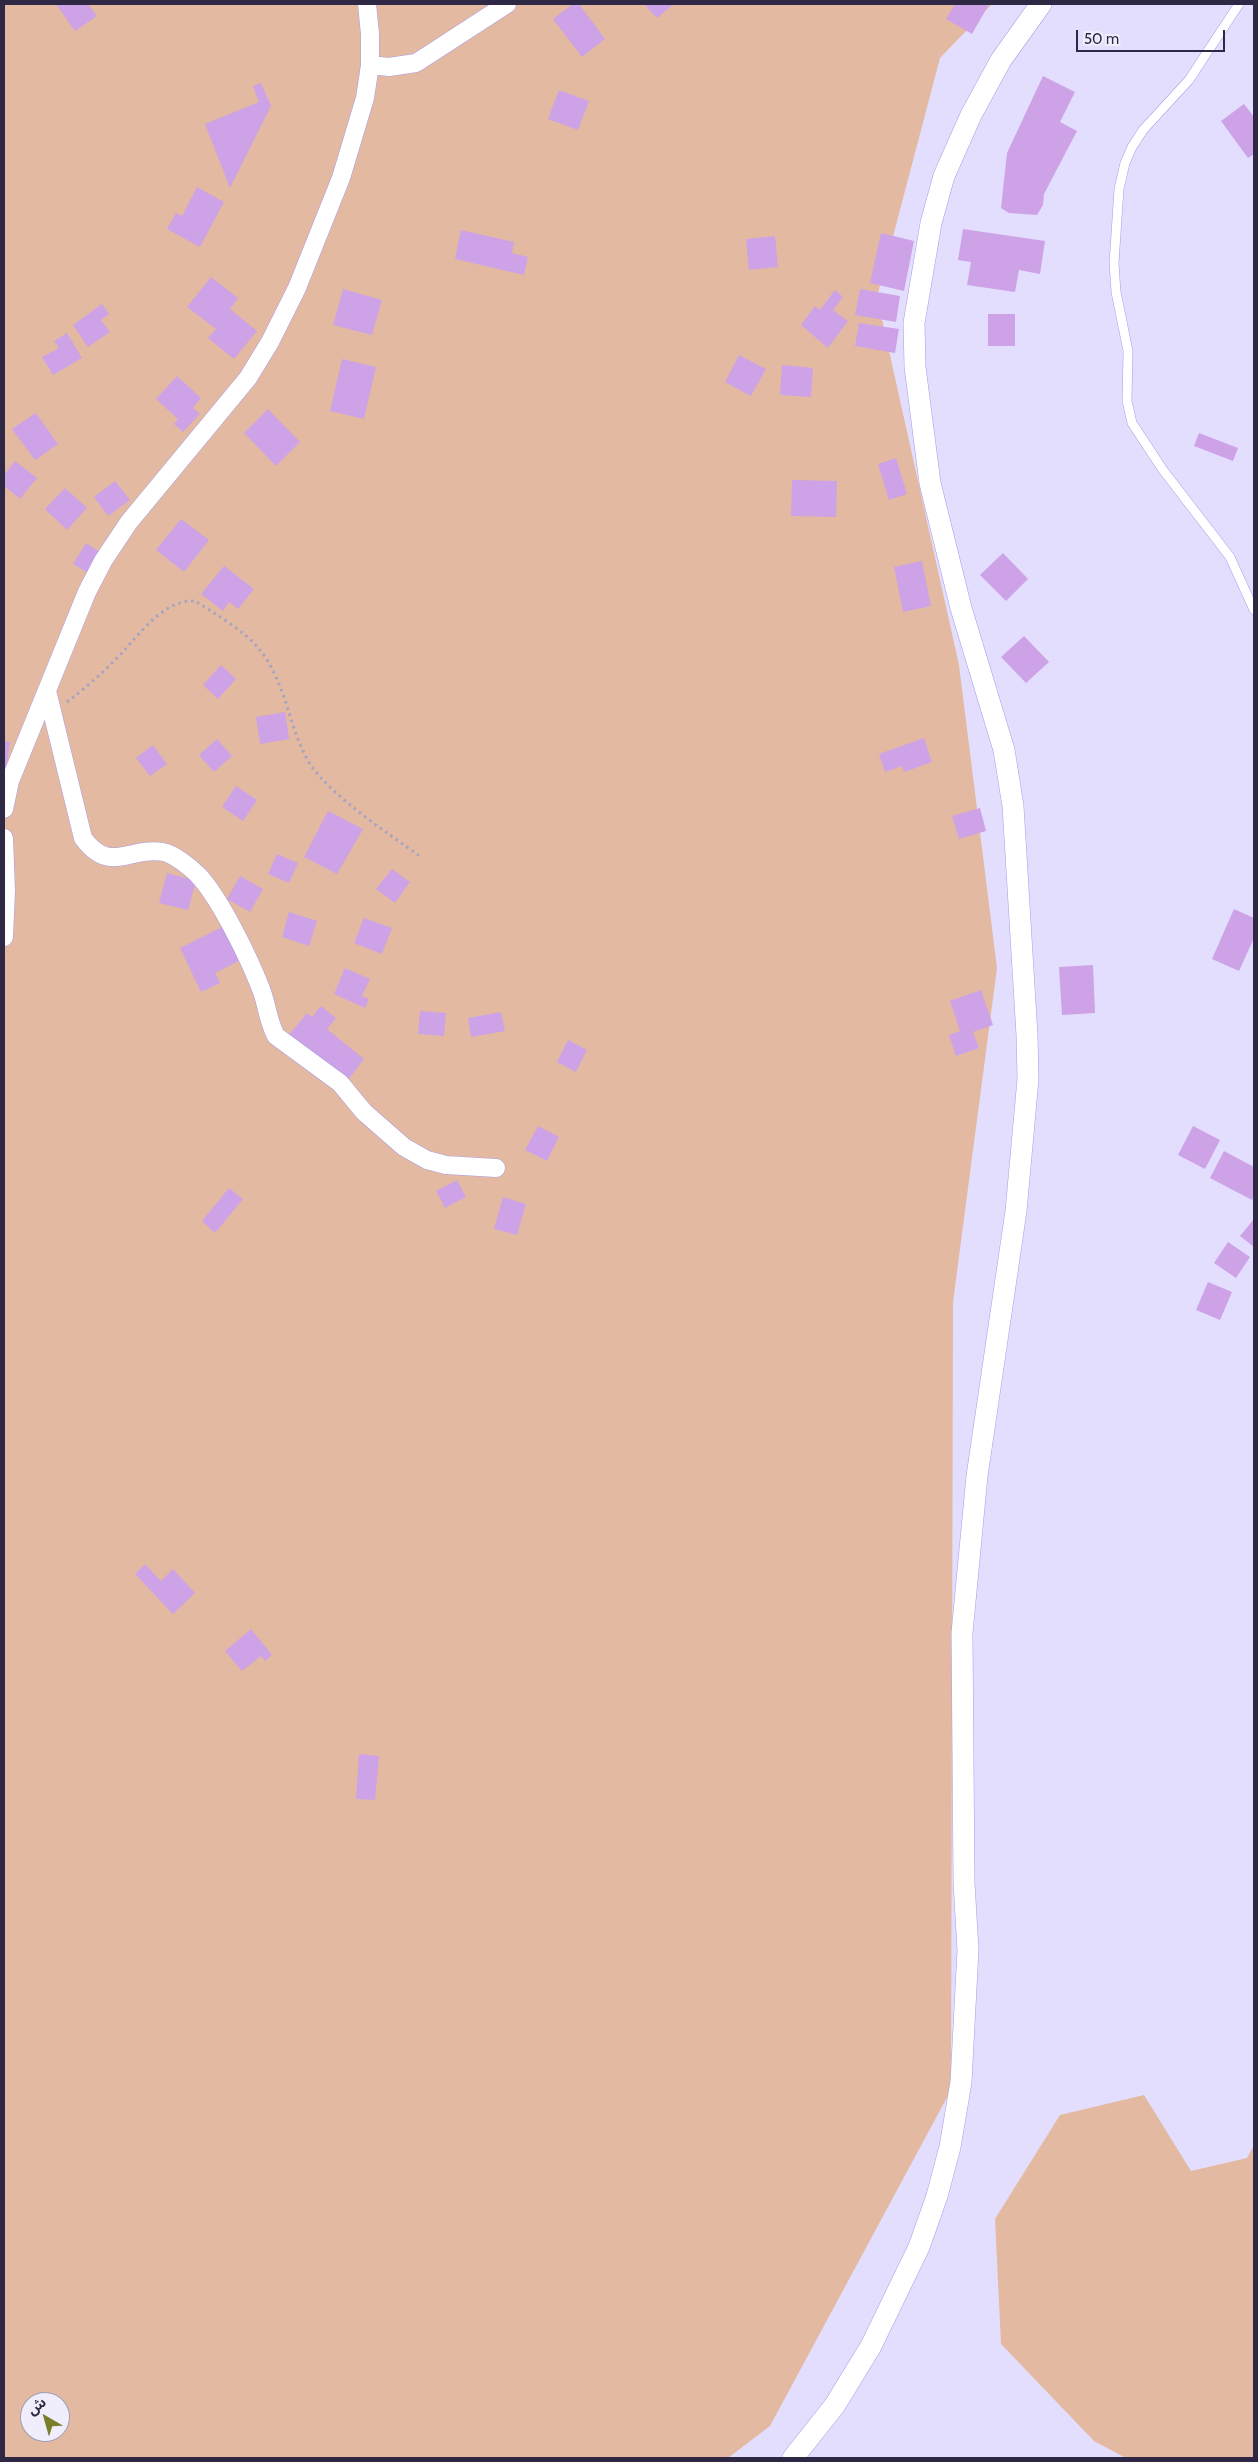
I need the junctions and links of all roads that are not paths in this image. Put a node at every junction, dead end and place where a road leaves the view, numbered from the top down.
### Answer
1 (367, 4) edge
2 (506, 4) edge
3 (1041, 4) edge
4 (1239, 4) edge
5 (370, 64) junction
6 (1254, 610) edge
7 (47, 691) junction
8 (4, 809) edge
9 (4, 838) edge
10 (4, 937) edge
11 (496, 1168) dead end
12 (793, 2458) edge

1 - 5 street
2 - 5 street
3 - 12 street
4 - 6 lane
5 - 7 street
7 - 8 street
7 - 11 street
9 - 10 street

